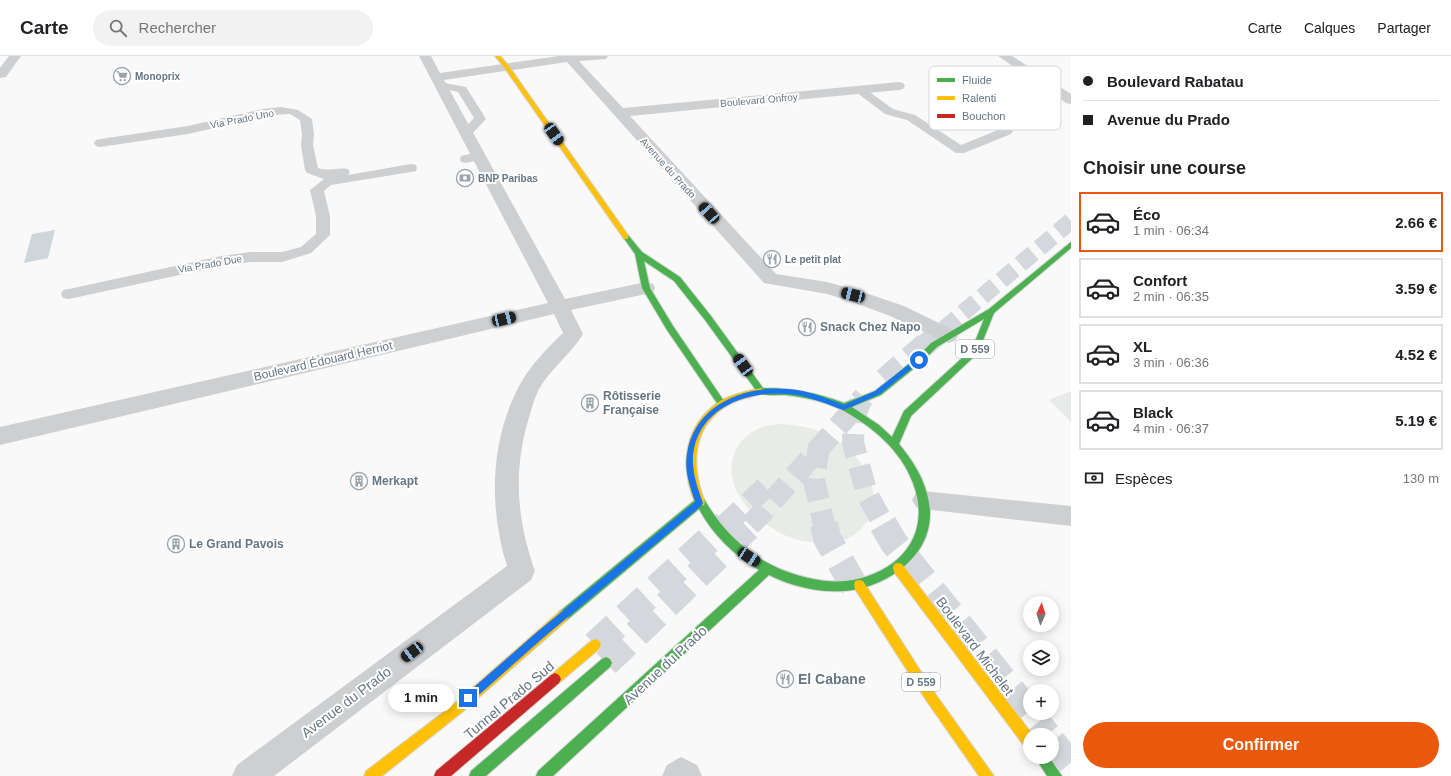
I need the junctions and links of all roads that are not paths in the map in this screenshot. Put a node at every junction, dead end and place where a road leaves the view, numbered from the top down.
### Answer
1 (16, 56) edge
2 (425, 56) edge
3 (497, 56) edge
4 (602, 56) edge
5 (1004, 56) edge
6 (569, 57) edge
7 (506, 66) junction
8 (1019, 66) edge
9 (0, 74) edge
10 (438, 81) junction
11 (899, 86) dead end
12 (860, 90) junction
13 (1061, 93) edge
14 (1071, 100) edge
15 (618, 113) junction
16 (929, 129) edge
17 (930, 130) edge
18 (1006, 130) edge
19 (466, 133) junction
20 (100, 143) dead end
21 (409, 164) dead end
22 (326, 179) junction
23 (1071, 244) edge
24 (639, 254) junction
25 (646, 288) junction
26 (69, 294) dead end
27 (559, 306) junction
28 (991, 312) junction
29 (948, 336) junction
30 (761, 391) junction
31 (722, 404) junction
32 (844, 407) junction
33 (0, 436) edge
34 (894, 444) junction
35 (923, 500) junction
36 (699, 503) junction
37 (1071, 516) edge
38 (898, 568) junction
39 (768, 570) junction
40 (859, 584) junction
41 (595, 645) tunnel mouth
42 (606, 662) tunnel mouth
43 (1023, 733) edge
44 (1046, 764) edge
45 (248, 776) edge
46 (371, 776) edge
47 (440, 776) edge
48 (476, 776) edge
49 (543, 776) edge
50 (987, 776) edge
51 (1055, 776) edge

1 - 9 street
2 - 10 street
3 - 7 main road
4 - 6 street
5 - 8 street
6 - 7 street
6 - 15 street, Avenue du Prado
7 - 10 street
7 - 24 main road
10 - 19 street
10 - 19 lane
11 - 12 street, Boulevard Onfroy
12 - 15 street, Boulevard Onfroy
12 - 16 lane
13 - 14 street
15 - 29 street, Avenue du Prado
17 - 18 lane
19 - 27 street
20 - 22 lane, Via Prado Uno
21 - 22 lane
22 - 26 lane, Via Prado Due
23 - 28 main road, D 559
24 - 25 main road
24 - 30 main road
25 - 27 street, Boulevard Édouard Herriot
25 - 31 main road
27 - 33 street, Boulevard Édouard Herriot
27 - 45 street, Avenue du Prado
28 - 29 main road, D 559
28 - 34 main road, D 559
29 - 32 main road, D 559
30 - 31 main road
30 - 32 main road
31 - 36 main road
32 - 34 main road
34 - 35 main road
35 - 37 lane
35 - 38 main road
36 - 39 main road
36 - 46 main road
38 - 40 main road
38 - 43 main road, Boulevard Michelet
39 - 40 main road
39 - 49 main road, Avenue du Prado
40 - 50 main road, D 559
41 - 47 main road, Tunnel Prado Sud
42 - 48 main road
44 - 51 main road

